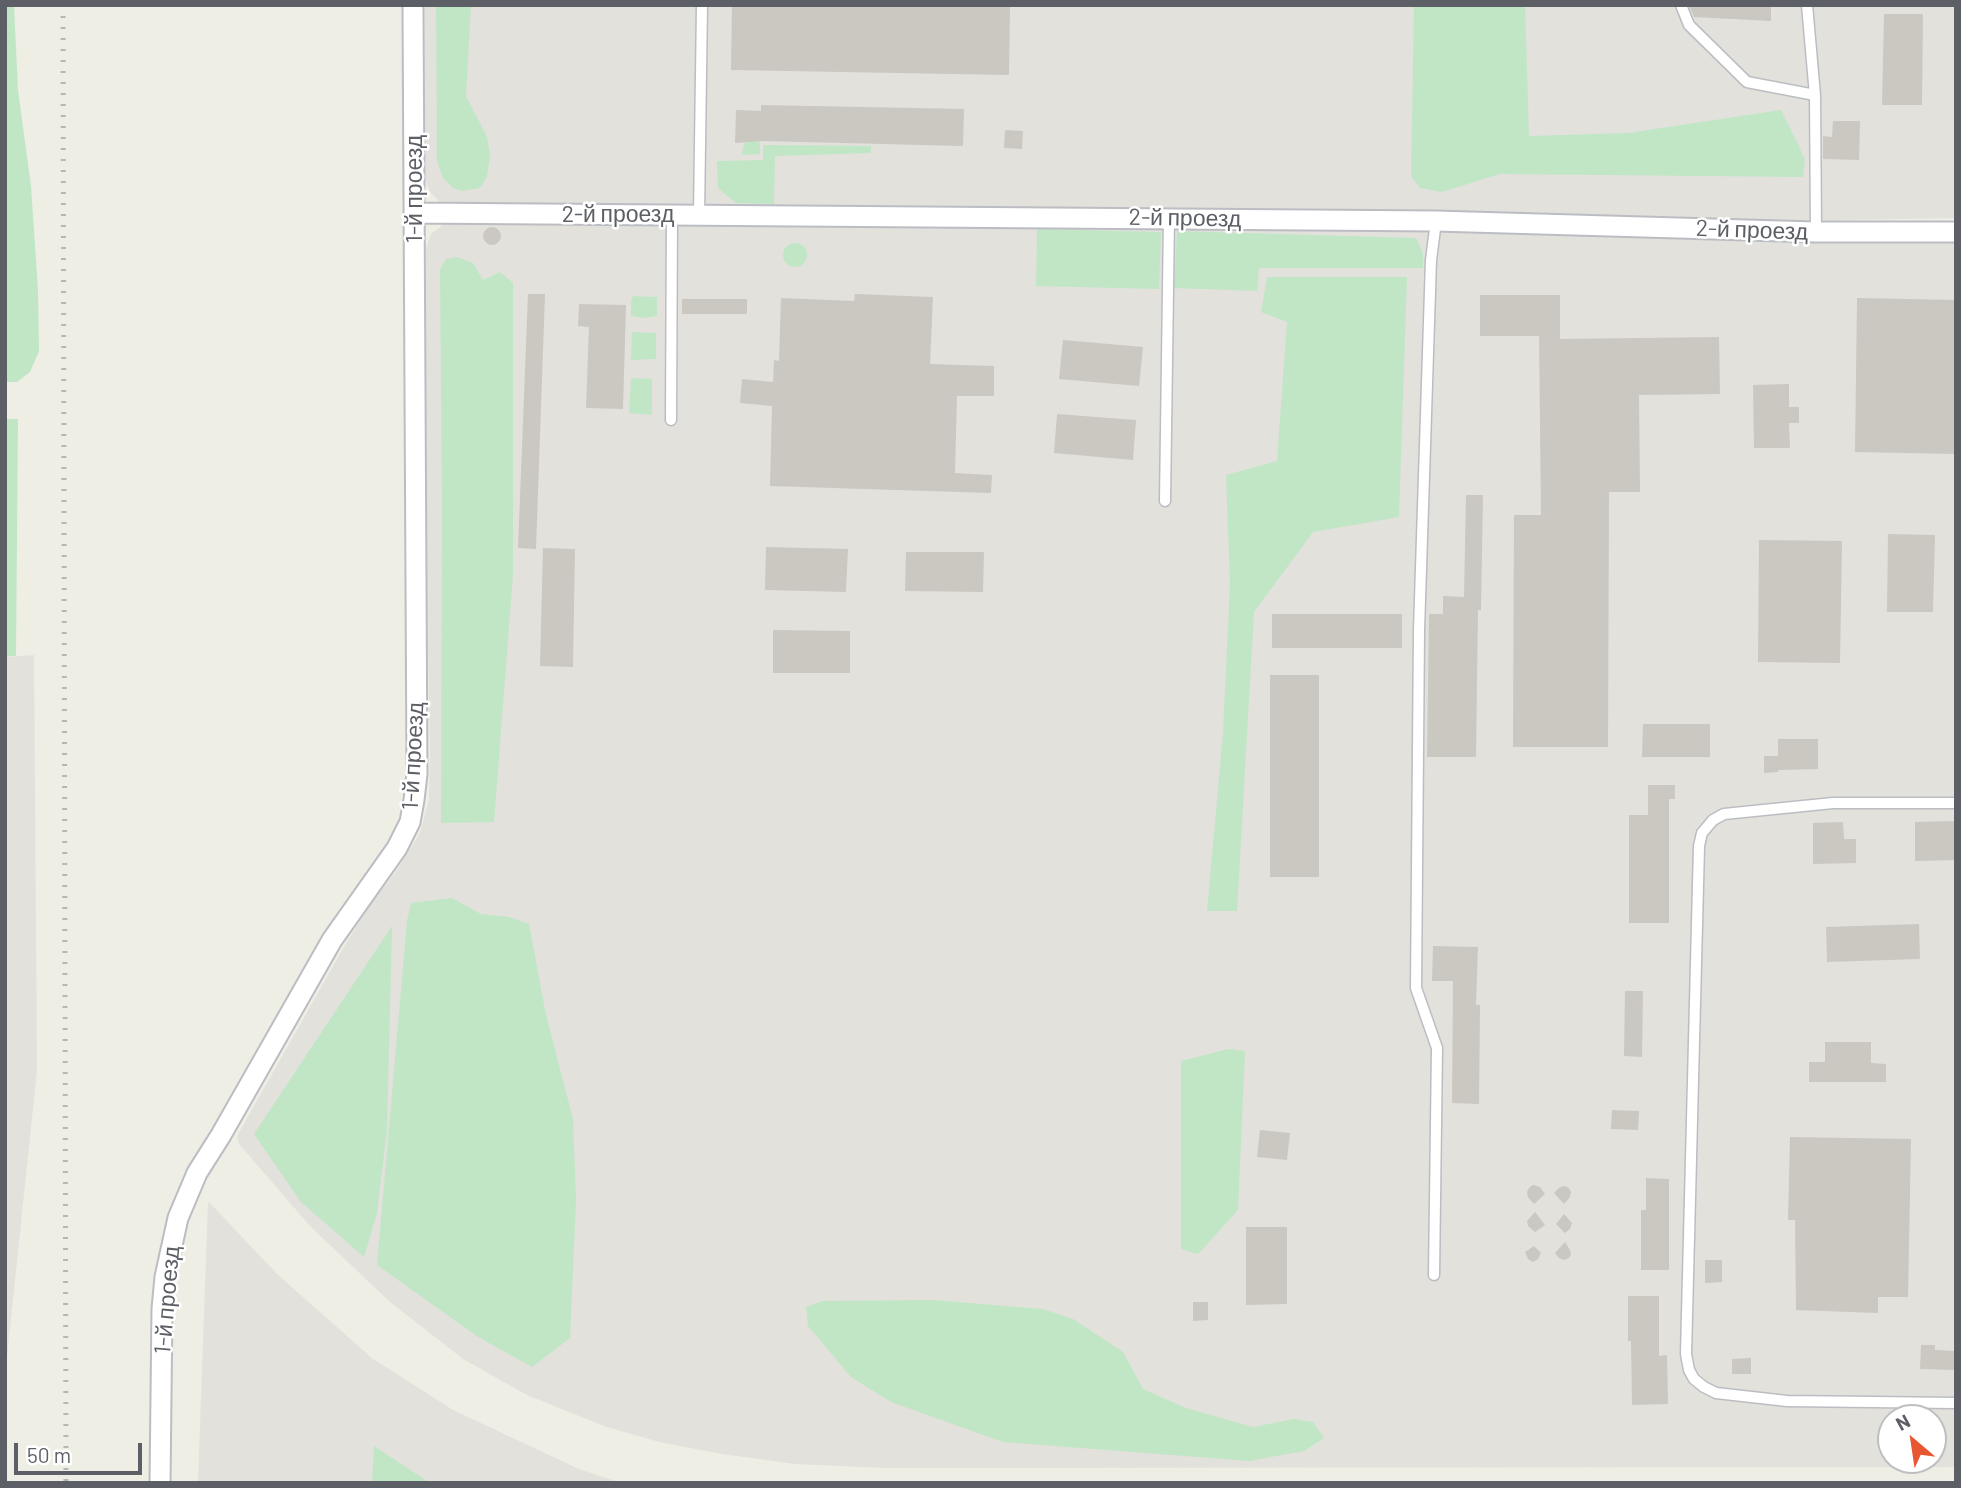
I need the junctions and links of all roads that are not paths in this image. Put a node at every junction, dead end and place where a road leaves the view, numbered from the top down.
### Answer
1 (413, 5) edge
2 (702, 5) edge
3 (1681, 5) edge
4 (1807, 5) edge
5 (1815, 95) junction
6 (414, 213) junction
7 (672, 214) junction
8 (699, 214) junction
9 (1169, 218) junction
10 (1436, 221) junction
11 (1816, 232) junction
12 (1956, 232) edge
13 (671, 420) dead end
14 (1165, 501) dead end
15 (1956, 803) edge
16 (1434, 1275) dead end
17 (1956, 1403) edge
18 (160, 1483) edge

1 - 6 street, 1-й проезд
2 - 8 lane
3 - 5 lane
4 - 5 lane
5 - 11 lane
6 - 7 street, 2-й проезд
6 - 18 street, 1-й проезд
7 - 8 street, 2-й проезд
7 - 13 lane
8 - 9 street, 2-й проезд
9 - 10 street, 2-й проезд
9 - 14 lane
10 - 11 street, 2-й проезд
10 - 16 lane
11 - 12 street, 2-й проезд
15 - 17 lane

